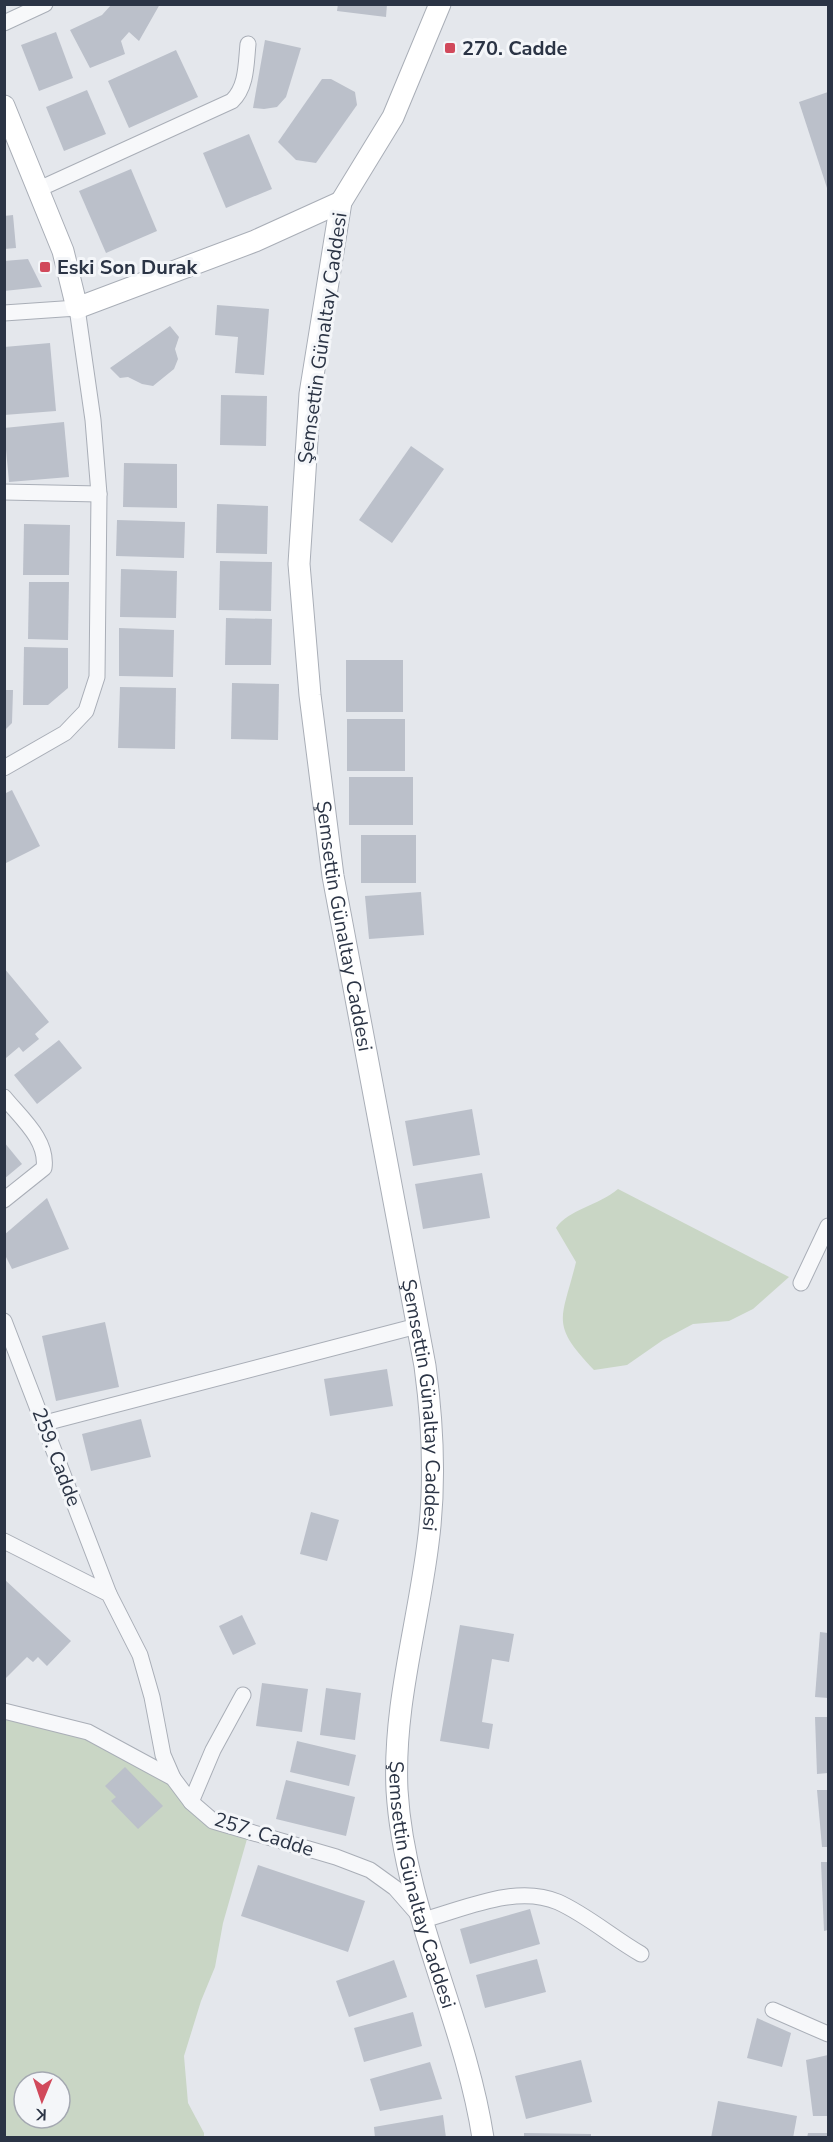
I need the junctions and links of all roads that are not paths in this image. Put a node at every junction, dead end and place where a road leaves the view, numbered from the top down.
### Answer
1 (45, 4) edge
2 (440, 4) edge
3 (4, 23) edge
4 (249, 44) dead end
5 (4, 106) edge
6 (12, 147) edge
7 (39, 189) junction
8 (341, 202) junction
9 (77, 309) junction
10 (4, 313) edge
11 (4, 492) edge
12 (99, 494) junction
13 (4, 768) edge
14 (4, 1097) edge
15 (4, 1200) edge
16 (828, 1226) edge
17 (801, 1283) dead end
18 (4, 1321) edge
19 (417, 1326) junction
20 (45, 1423) junction
21 (4, 1541) edge
22 (109, 1594) junction
23 (243, 1695) dead end
24 (4, 1710) edge
25 (173, 1779) junction
26 (190, 1802) junction
27 (423, 1920) junction
28 (641, 1954) dead end
29 (773, 2010) dead end
30 (828, 2034) edge
31 (483, 2138) edge

1 - 3 street
2 - 8 street
4 - 7 street
5 - 6 street
6 - 7 street
7 - 9 street
8 - 9 street, Şemsettin Günaltay Caddesi
8 - 19 street, Şemsettin Günaltay Caddesi
9 - 10 street
9 - 12 street
11 - 12 street
12 - 13 street
14 - 15 street
16 - 17 street
18 - 20 street, 259. Cadde
19 - 20 street
19 - 27 street, Şemsettin Günaltay Caddesi
20 - 22 street, 259. Cadde
21 - 22 street
22 - 25 street, 259. Cadde
23 - 26 street
24 - 25 street, 257. Cadde
25 - 26 street, 257. Cadde
26 - 27 street, 257. Cadde
27 - 28 street
27 - 31 street, Şemsettin Günaltay Caddesi
29 - 30 street

